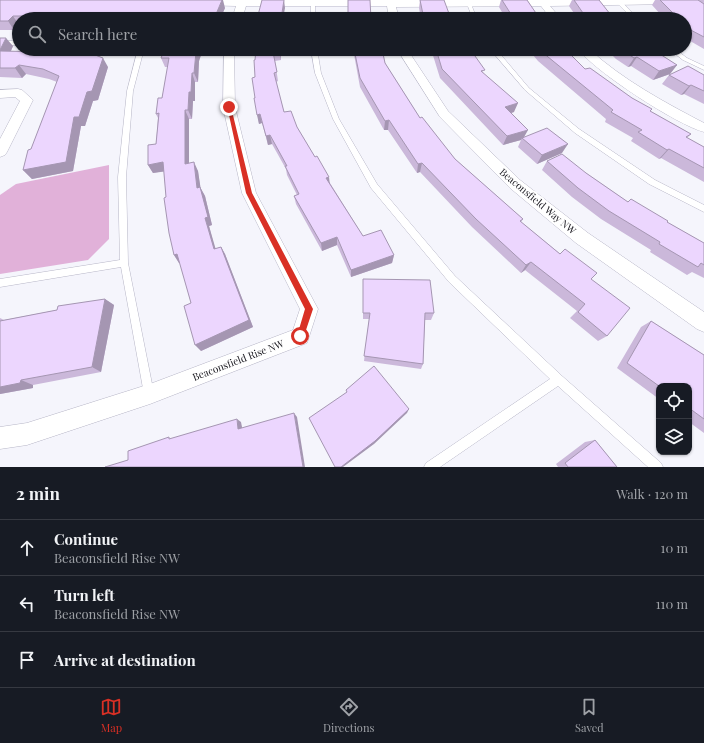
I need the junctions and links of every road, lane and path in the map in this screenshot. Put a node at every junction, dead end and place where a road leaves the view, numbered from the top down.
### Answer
1 (681, 1) edge
2 (390, 2) edge
3 (620, 2) junction
4 (189, 3) edge
5 (242, 3) junction
6 (313, 3) junction
7 (468, 4) junction
8 (544, 4) junction
9 (239, 12) edge
10 (313, 12) edge
11 (392, 12) edge
12 (472, 12) edge
13 (550, 12) edge
14 (629, 12) edge
15 (0, 43) edge
16 (12, 43) edge
17 (139, 56) edge
18 (229, 56) edge
19 (315, 56) edge
20 (407, 56) edge
21 (499, 56) edge
22 (590, 56) edge
23 (681, 56) edge
24 (704, 68) edge
25 (0, 94) edge
26 (704, 128) edge
27 (0, 152) edge
28 (704, 209) edge
29 (124, 263) junction
30 (0, 283) edge
31 (704, 323) edge
32 (558, 380) junction
33 (150, 394) junction
34 (0, 438) edge
35 (430, 467) edge
36 (657, 467) edge

1 - 3 street
2 - 6 street
2 - 7 street
2 - 11 street
3 - 8 street
3 - 14 lane
4 - 5 street
5 - 6 street
5 - 9 street
6 - 10 lane
7 - 8 street
7 - 12 lane
8 - 13 street
15 - 16 lane
17 - 29 lane
18 - 33 street, Beaconsfield Rise NW
19 - 32 lane
20 - 31 street, Beaconsfield Way NW
21 - 28 lane
22 - 26 street
23 - 24 lane
25 - 27 street
29 - 30 lane
29 - 33 lane
32 - 35 lane
32 - 36 lane
33 - 34 street, Beaconsfield Rise NW

